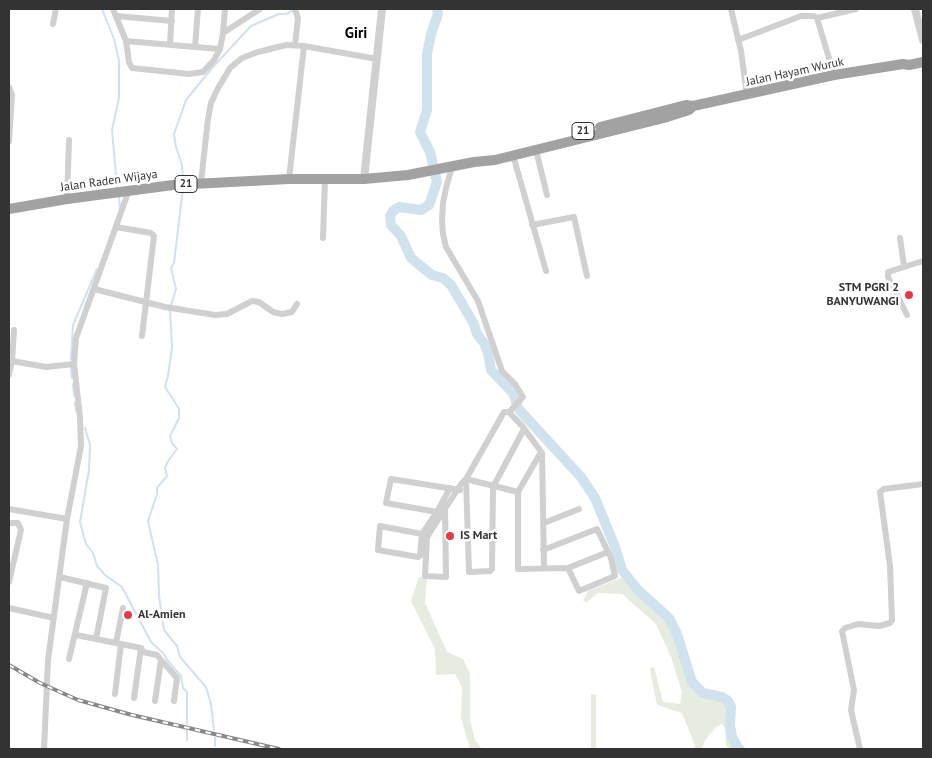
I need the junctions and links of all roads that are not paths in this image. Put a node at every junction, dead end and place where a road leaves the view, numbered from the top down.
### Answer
1 (56, 9) edge
2 (113, 9) edge
3 (172, 9) edge
4 (198, 9) edge
5 (224, 9) edge
6 (260, 9) edge
7 (382, 9) edge
8 (731, 9) edge
9 (856, 9) edge
10 (915, 9) edge
11 (296, 11) edge
12 (116, 16) junction
13 (812, 16) junction
14 (172, 21) junction
15 (53, 24) dead end
16 (223, 33) junction
17 (738, 40) junction
18 (923, 40) edge
19 (126, 41) junction
20 (170, 44) junction
21 (295, 45) junction
22 (304, 46) junction
23 (195, 47) junction
24 (220, 49) junction
25 (923, 57) edge
26 (377, 59) junction
27 (923, 62) edge
28 (903, 64) junction
29 (834, 75) junction
30 (9, 87) edge
31 (747, 95) junction
32 (693, 106) junction
33 (69, 140) dead end
34 (9, 141) edge
35 (536, 150) junction
36 (513, 155) junction
37 (474, 162) junction
38 (449, 167) junction
39 (289, 179) junction
40 (325, 179) junction
41 (364, 179) junction
42 (201, 182) junction
43 (129, 190) junction
44 (547, 195) dead end
45 (67, 199) junction
46 (9, 209) edge
47 (532, 225) junction
48 (116, 227) junction
49 (323, 238) dead end
50 (900, 238) dead end
51 (923, 261) edge
52 (904, 266) junction
53 (546, 271) dead end
54 (587, 276) dead end
55 (94, 289) junction
56 (146, 302) junction
57 (297, 304) dead end
58 (907, 315) dead end
59 (14, 330) dead end
60 (142, 336) dead end
61 (12, 361) junction
62 (74, 364) junction
63 (9, 375) edge
64 (511, 409) junction
65 (524, 429) junction
66 (540, 452) junction
67 (466, 479) junction
68 (923, 484) edge
69 (492, 486) junction
70 (450, 488) junction
71 (457, 490) junction
72 (467, 492) junction
73 (518, 492) junction
74 (445, 508) junction
75 (9, 509) edge
76 (579, 509) dead end
77 (437, 512) junction
78 (67, 519) junction
79 (9, 522) edge
80 (544, 522) junction
81 (425, 535) junction
82 (543, 550) junction
83 (608, 552) junction
84 (544, 567) junction
85 (568, 568) junction
86 (60, 577) junction
87 (9, 582) edge
88 (85, 583) junction
89 (9, 608) edge
90 (123, 608) dead end
91 (54, 618) junction
92 (76, 635) junction
93 (96, 640) junction
94 (118, 644) junction
95 (141, 648) junction
96 (69, 659) dead end
97 (161, 660) junction
98 (115, 694) dead end
99 (134, 698) dead end
100 (155, 701) dead end
101 (174, 701) dead end
102 (44, 749) edge
103 (860, 749) edge

1 - 15 street
2 - 12 street
3 - 14 street
4 - 23 street
5 - 16 street
6 - 16 street
7 - 26 street
8 - 17 street
9 - 13 street
10 - 18 street
11 - 21 street
12 - 14 street
12 - 19 street
13 - 17 street
13 - 29 street
14 - 20 street
16 - 24 street
17 - 31 street
19 - 20 street
19 - 24 street
20 - 23 street
21 - 22 street
21 - 42 street
22 - 26 street
22 - 39 street
23 - 24 street
25 - 28 highway, Jalan Hayam Wuruk / 21
26 - 41 street
27 - 28 highway, Jalan Hayam Wuruk / 21
28 - 29 highway, Jalan Hayam Wuruk / 21
29 - 31 highway, Jalan Hayam Wuruk / 21
30 - 34 street
31 - 32 highway, Jalan Hayam Wuruk / 21
32 - 35 highway, Jalan Hayam Wuruk / 21
32 - 37 highway, Jalan Hayam Wuruk / 21
33 - 45 street
35 - 36 highway, Jalan Hayam Wuruk / 21
35 - 44 street
36 - 37 highway, Jalan Hayam Wuruk / 21
36 - 47 street
37 - 38 highway, Jalan Hayam Wuruk / 21
38 - 41 highway, Jalan Hayam Wuruk / 21
38 - 64 street
39 - 40 highway, Jalan Raden Wijaya / 21
39 - 42 highway, Jalan Raden Wijaya / 21
40 - 41 highway, Jalan Raden Wijaya / 21
40 - 49 street
42 - 43 highway, Jalan Raden Wijaya / 21
43 - 45 highway, Jalan Raden Wijaya / 21
43 - 48 street
45 - 46 highway, Jalan Raden Wijaya / 21
47 - 53 street
47 - 54 street
48 - 55 street
48 - 56 street
50 - 52 street
51 - 52 street
52 - 58 street
55 - 56 street
55 - 62 street
56 - 57 street
56 - 60 street
59 - 61 street
61 - 62 street
61 - 63 street
62 - 78 street
64 - 65 street
64 - 67 street
65 - 66 street
65 - 69 street
66 - 73 street
66 - 80 street
67 - 69 street
67 - 71 street
67 - 72 street
68 - 103 street
69 - 72 street
69 - 73 street
70 - 71 street
70 - 77 street
70 - 77 street
71 - 72 street
71 - 74 street
73 - 84 street
74 - 81 street
74 - 81 street
75 - 78 street
76 - 80 street
77 - 81 street
78 - 86 street
79 - 87 street
80 - 82 street
81 - 81 street
82 - 83 street
82 - 84 street
83 - 85 street
83 - 85 street
84 - 85 street
86 - 88 street
86 - 91 street
88 - 92 street
88 - 93 street
89 - 91 street
90 - 94 street
91 - 102 street
92 - 93 street
92 - 96 street
93 - 94 street
94 - 95 street
94 - 98 street
95 - 97 street
95 - 99 street
97 - 100 street
97 - 101 street

